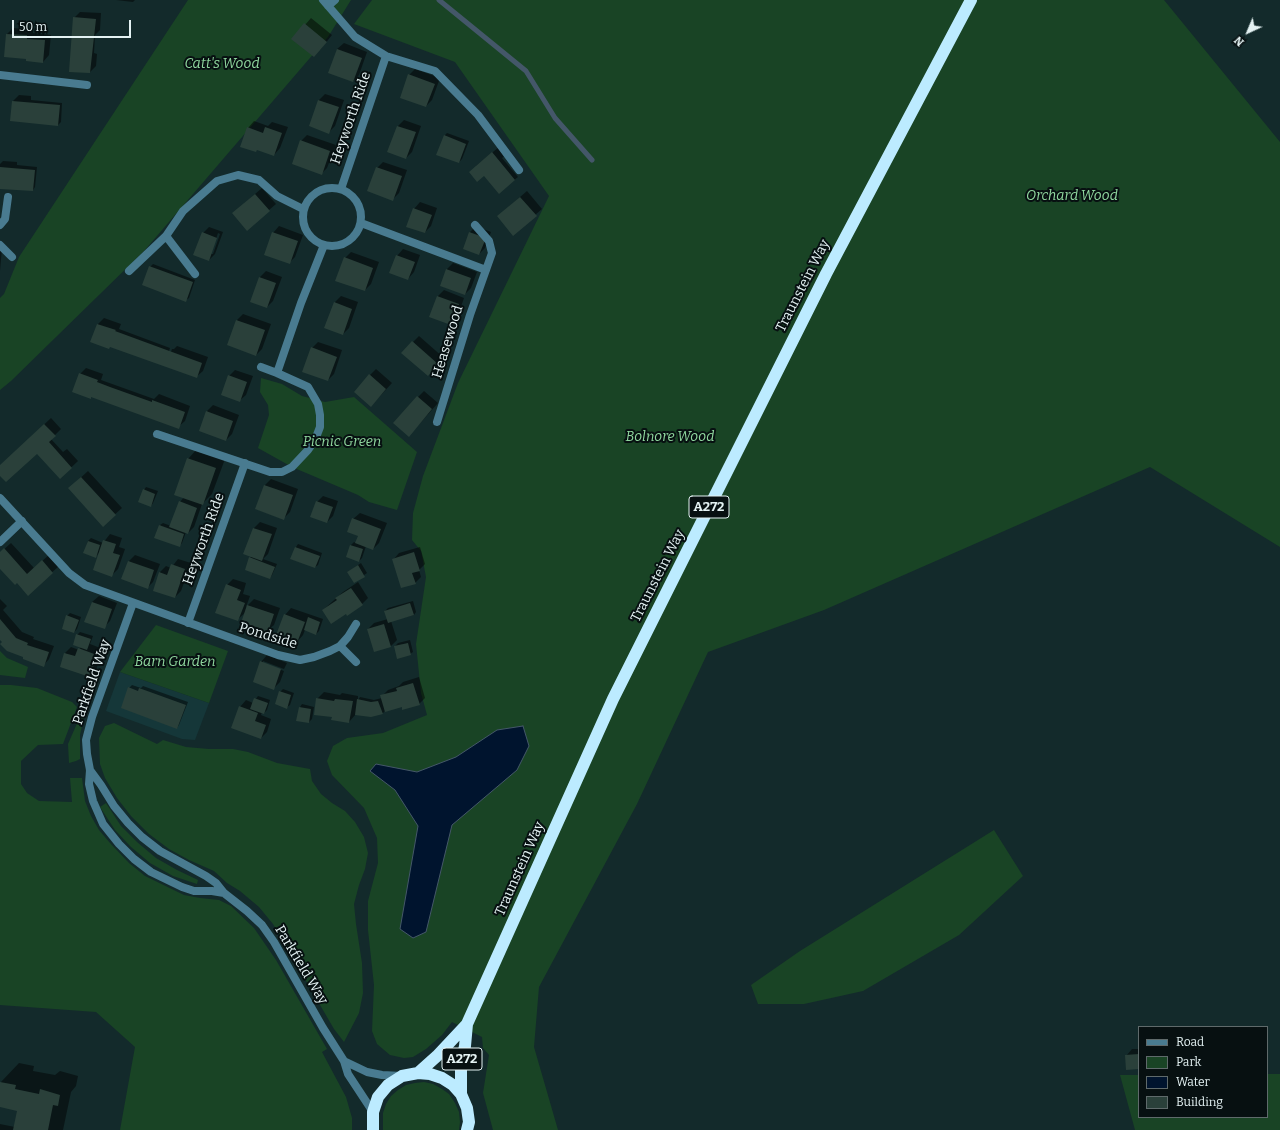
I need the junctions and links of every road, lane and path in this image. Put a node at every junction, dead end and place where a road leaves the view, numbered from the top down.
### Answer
1 (335, 0) edge
2 (972, 0) edge
3 (325, 3) edge
4 (386, 56) junction
5 (0, 75) edge
6 (87, 85) dead end
7 (519, 170) dead end
8 (341, 189) junction
9 (8, 197) dead end
10 (303, 209) junction
11 (361, 223) junction
12 (0, 225) edge
13 (475, 225) dead end
14 (166, 236) junction
15 (0, 245) edge
16 (324, 245) junction
17 (12, 258) dead end
18 (486, 270) junction
19 (129, 271) dead end
20 (195, 274) dead end
21 (261, 366) dead end
22 (277, 373) junction
23 (437, 422) dead end
24 (157, 434) dead end
25 (245, 463) junction
26 (0, 498) edge
27 (22, 521) junction
28 (0, 542) edge
29 (133, 603) junction
30 (188, 623) junction
31 (356, 624) dead end
32 (340, 646) junction
33 (356, 662) dead end
34 (90, 770) junction
35 (224, 893) junction
36 (467, 1024) junction
37 (344, 1061) junction
38 (418, 1072) junction
39 (402, 1076) junction
40 (461, 1094) junction
41 (373, 1112) junction
42 (372, 1129) edge
43 (467, 1130) edge

1 - 3 street
2 - 36 highway, Traunstein Way / A272
3 - 4 street
4 - 7 street
4 - 8 street, Heyworth Ride
5 - 6 street
8 - 10 street
8 - 11 street
9 - 12 street
10 - 14 street
10 - 16 street
11 - 16 street
11 - 18 street
13 - 18 street, Heasewood
14 - 19 street
14 - 20 street
15 - 17 street
16 - 22 street
18 - 23 street, Heasewood
21 - 22 street
22 - 25 street
24 - 25 street
25 - 30 street, Heyworth Ride
26 - 27 street
27 - 28 street
27 - 29 street
29 - 30 street
29 - 34 street, Parkfield Way
30 - 32 street, Pondside
31 - 32 street, Pondside
32 - 33 street
34 - 35 street, Parkfield Way
34 - 35 street, Parkfield Way
35 - 37 street, Parkfield Way
36 - 38 highway, Traunstein Way / A272
36 - 40 highway, Traunstein Way / A272
37 - 39 street, Parkfield Way
37 - 41 street, Parkfield Way
38 - 39 highway
38 - 40 highway
39 - 41 highway
40 - 43 highway
41 - 42 highway

